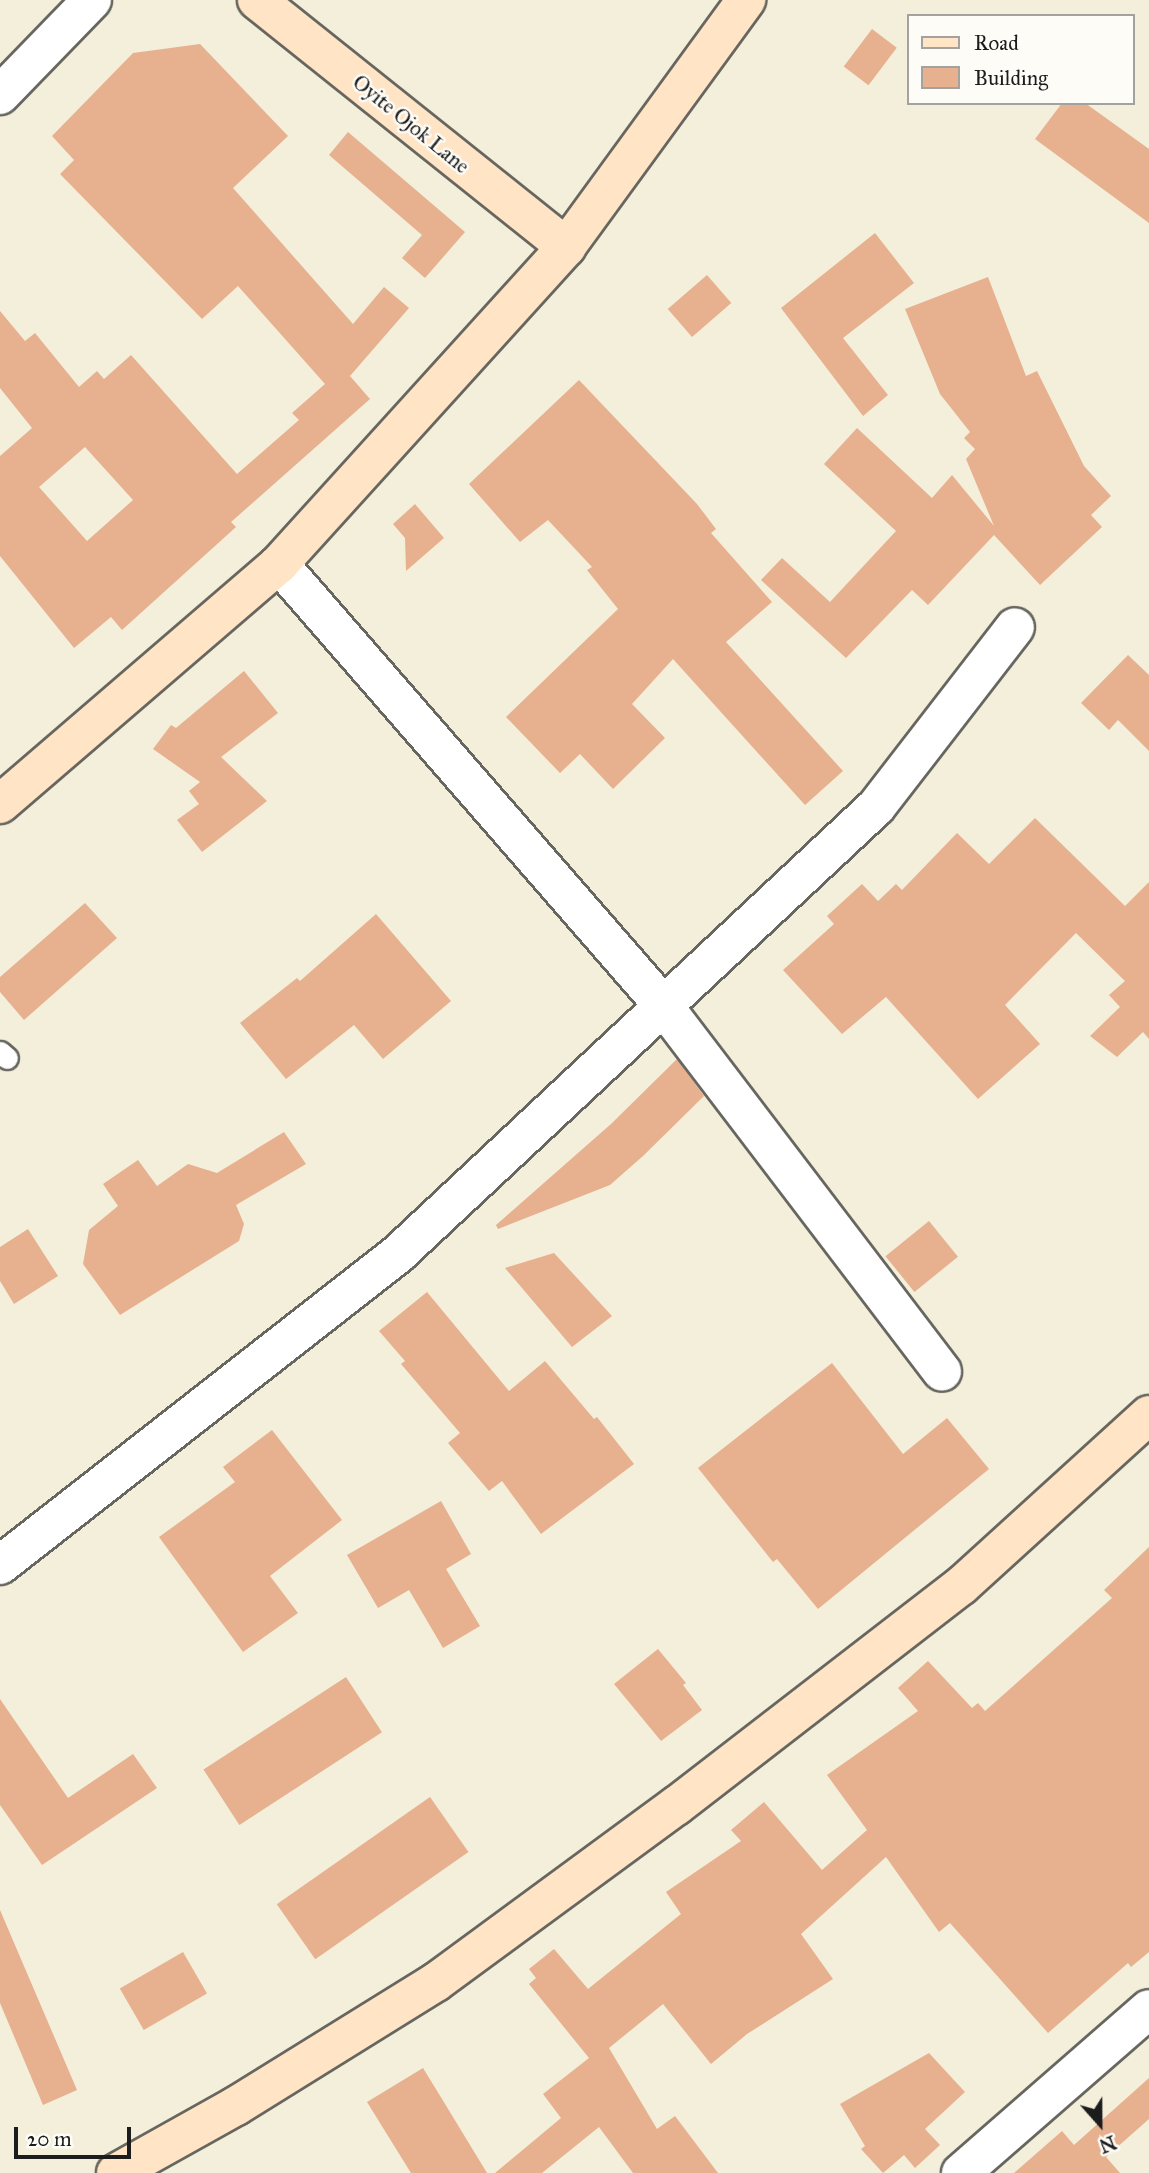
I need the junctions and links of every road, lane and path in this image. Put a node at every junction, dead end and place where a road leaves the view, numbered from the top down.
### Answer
1 (92, 0) edge
2 (257, 0) edge
3 (746, 0) edge
4 (0, 95) edge
5 (566, 247) junction
6 (279, 564) junction
7 (1014, 627) dead end
8 (0, 804) edge
9 (662, 1004) junction
10 (942, 1371) dead end
11 (1149, 1415) edge
12 (0, 1564) edge
13 (1149, 2009) edge
14 (116, 2173) edge
15 (961, 2173) edge

1 - 4 street
2 - 5 street, Oyite Ojok Lane
3 - 5 street
5 - 6 street
6 - 8 street
6 - 9 street
7 - 9 street
9 - 10 street
9 - 12 street
11 - 14 street
13 - 15 street

